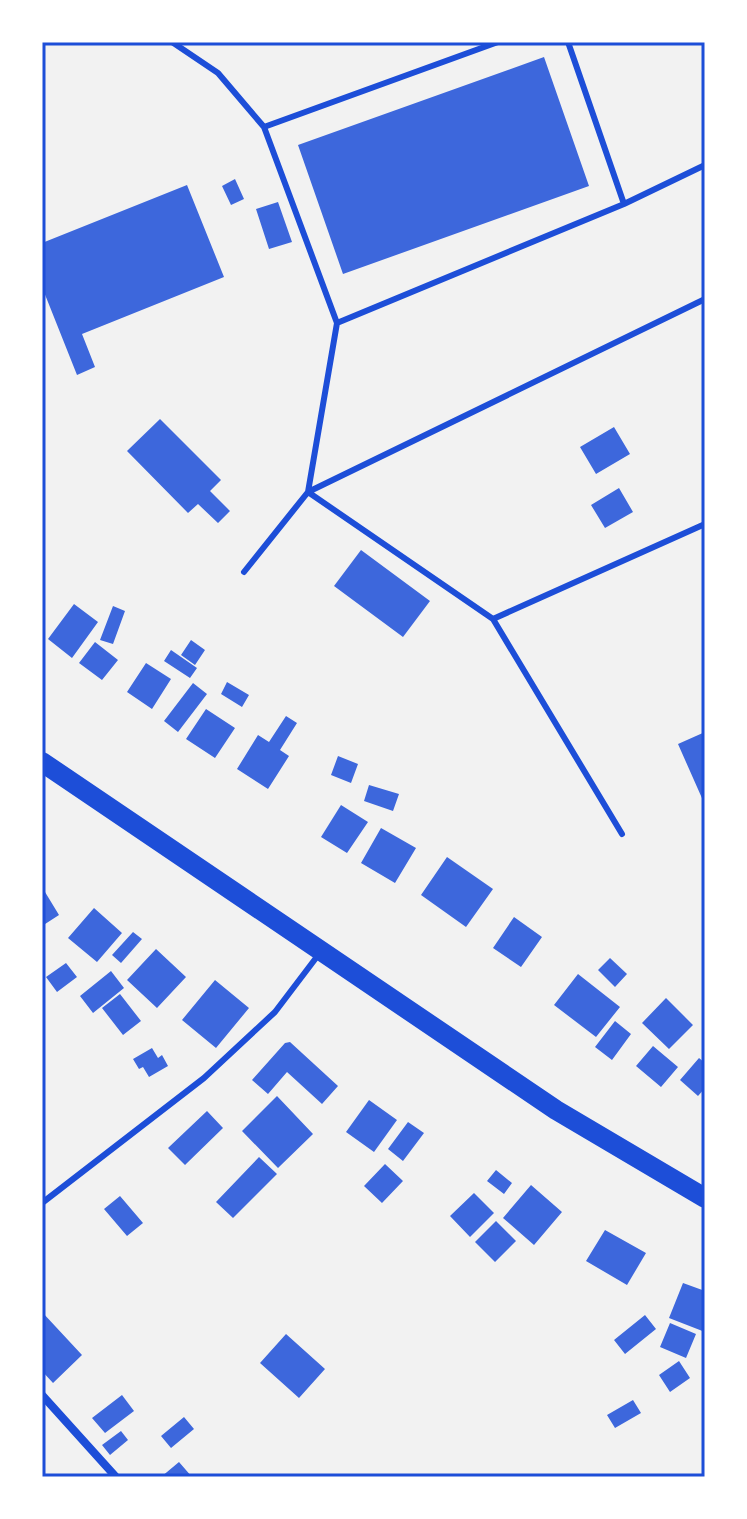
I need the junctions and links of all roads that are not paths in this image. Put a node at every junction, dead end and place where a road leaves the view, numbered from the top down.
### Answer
1 (172, 42) edge
2 (498, 42) edge
3 (568, 42) edge
4 (264, 127) junction
5 (705, 165) edge
6 (624, 204) junction
7 (705, 299) edge
8 (337, 323) junction
9 (308, 492) junction
10 (705, 524) edge
11 (244, 572) dead end
12 (493, 619) junction
13 (42, 762) edge
14 (622, 834) dead end
15 (321, 951) junction
16 (705, 1198) edge
17 (42, 1203) edge
18 (42, 1395) edge
19 (116, 1477) edge

1 - 4 lane
2 - 4 lane
3 - 6 lane
4 - 8 lane
5 - 6 lane
6 - 8 lane
7 - 9 lane
8 - 9 lane
9 - 11 lane
9 - 12 lane
10 - 12 lane
12 - 14 lane
13 - 15 main road
15 - 16 main road
15 - 17 lane
18 - 19 street

